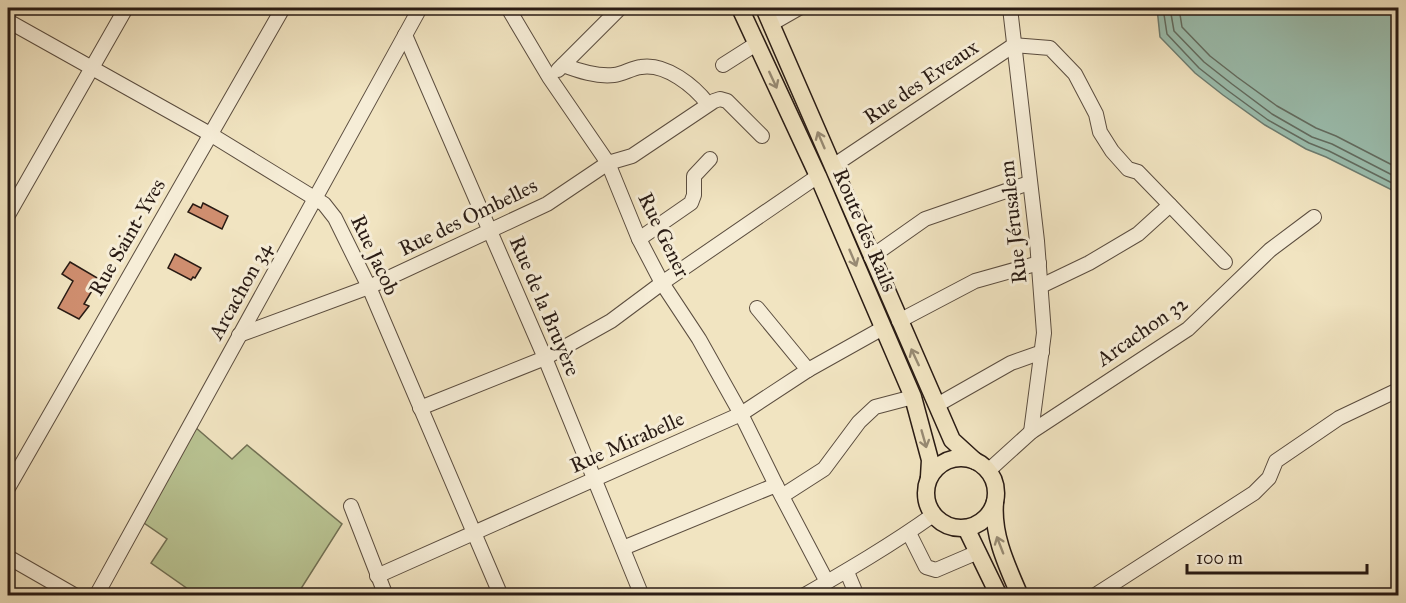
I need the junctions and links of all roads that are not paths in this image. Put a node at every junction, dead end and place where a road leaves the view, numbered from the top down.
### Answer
1 (126, 8) edge
2 (283, 8) edge
3 (420, 8) edge
4 (508, 8) edge
5 (620, 8) edge
6 (740, 8) edge
7 (764, 8) edge
8 (799, 8) edge
9 (1010, 8) edge
10 (8, 21) edge
11 (771, 24) junction
12 (405, 35) junction
13 (756, 44) junction
14 (1014, 45) junction
15 (564, 65) junction
16 (723, 65) dead end
17 (92, 68) junction
18 (549, 77) junction
19 (708, 104) junction
20 (210, 134) junction
21 (762, 136) dead end
22 (710, 159) dead end
23 (608, 163) junction
24 (833, 166) junction
25 (818, 176) junction
26 (1029, 183) junction
27 (315, 198) junction
28 (1170, 205) junction
29 (8, 215) edge
30 (1314, 217) dead end
31 (490, 231) junction
32 (639, 239) junction
33 (871, 257) junction
34 (1225, 262) dead end
35 (1039, 263) junction
36 (662, 283) junction
37 (1041, 286) junction
38 (369, 287) junction
39 (758, 308) dead end
40 (891, 325) junction
41 (239, 335) junction
42 (1042, 352) junction
43 (545, 358) junction
44 (808, 370) junction
45 (1398, 390) edge
46 (913, 397) junction
47 (937, 405) junction
48 (420, 408) junction
49 (741, 414) junction
50 (1031, 432) junction
51 (981, 466) junction
52 (929, 477) junction
53 (595, 480) junction
54 (8, 488) edge
55 (779, 491) junction
56 (996, 493) junction
57 (351, 506) dead end
58 (933, 515) junction
59 (966, 528) junction
60 (474, 531) junction
61 (909, 533) junction
62 (623, 548) junction
63 (978, 552) junction
64 (8, 557) edge
65 (847, 572) junction
66 (377, 576) junction
67 (827, 582) junction
68 (76, 596) edge
69 (96, 596) edge
70 (386, 596) edge
71 (501, 596) edge
72 (642, 596) edge
73 (803, 596) edge
74 (857, 596) edge
75 (999, 596) edge
76 (1020, 596) edge
77 (1094, 596) edge

1 - 17 street
2 - 20 street, Rue Saint-Yves
3 - 12 street, Arcachon 34
4 - 18 street, Rue Gener
5 - 15 street
6 - 13 main road, Route des Rails
7 - 11 main road, Route des Rails
8 - 11 street
9 - 14 street, Rue Jérusalem
10 - 17 street, Rue Jacob
24 -> 11 main road, Route des Rails
12 - 27 street, Arcachon 34
12 - 31 street, Rue de la Bruyère
13 - 16 street
13 -> 25 main road, Route des Rails
14 - 24 street, Rue des Eveaux
14 - 26 street, Rue Jérusalem
14 - 28 street
15 - 18 street
15 - 19 street
17 - 20 street, Rue Jacob
17 - 29 street
18 - 23 street, Rue Gener
19 - 21 street
19 - 23 street, Rue des Ombelles
20 - 27 street, Rue Jacob
20 - 54 street, Rue Saint-Yves
22 - 32 street
23 - 31 street, Rue des Ombelles
23 - 32 street, Rue Gener
24 - 33 main road, Route des Rails
25 - 36 street
25 -> 40 main road, Route des Rails
26 - 33 street
26 - 35 street, Rue Jérusalem
27 - 38 street, Rue Jacob
27 - 41 street, Arcachon 34
28 - 34 street
28 - 37 street
30 - 50 street, Arcachon 32
31 - 38 street, Rue des Ombelles
31 - 43 street, Rue de la Bruyère
32 - 36 street, Rue Gener
33 - 40 main road, Route des Rails
35 - 37 street, Rue Jérusalem
35 - 40 street, Rue Mirabelle
36 - 43 street
36 - 49 street, Rue Gener
37 - 42 street, Rue Jérusalem
38 - 41 street, Rue des Ombelles
38 - 48 street, Rue Jacob
39 - 44 street
40 - 44 street, Rue Mirabelle
40 - 46 main road, Route des Rails
47 -> 40 main road, Route des Rails
41 - 69 street, Arcachon 34
42 - 47 street
42 - 50 street, Rue Jérusalem
43 - 48 street
43 - 53 street, Rue de la Bruyère
44 - 49 street, Rue Mirabelle
45 - 77 street
46 -> 52 main road, Route des Rails
46 - 55 street
47 - 51 main road, Route des Rails
48 - 60 street, Rue Jacob
49 - 53 street, Rue Mirabelle
49 - 55 street, Rue Gener
50 - 51 street, Arcachon 32
51 - 52 main road
51 - 56 main road
52 - 58 main road
53 - 60 street, Rue Mirabelle
53 - 62 street, Rue de la Bruyère
55 - 62 street
55 - 67 street, Rue Gener
56 - 59 main road
76 -> 56 main road
57 - 66 street
58 - 59 main road
58 - 61 street
59 - 63 main road
60 - 66 street, Rue Mirabelle
60 - 71 street, Rue Jacob
61 - 63 street
61 - 65 street
62 - 72 street, Rue de la Bruyère
63 - 75 main road
64 - 68 street
65 - 67 street
65 - 74 street
66 - 70 street
67 - 73 street

